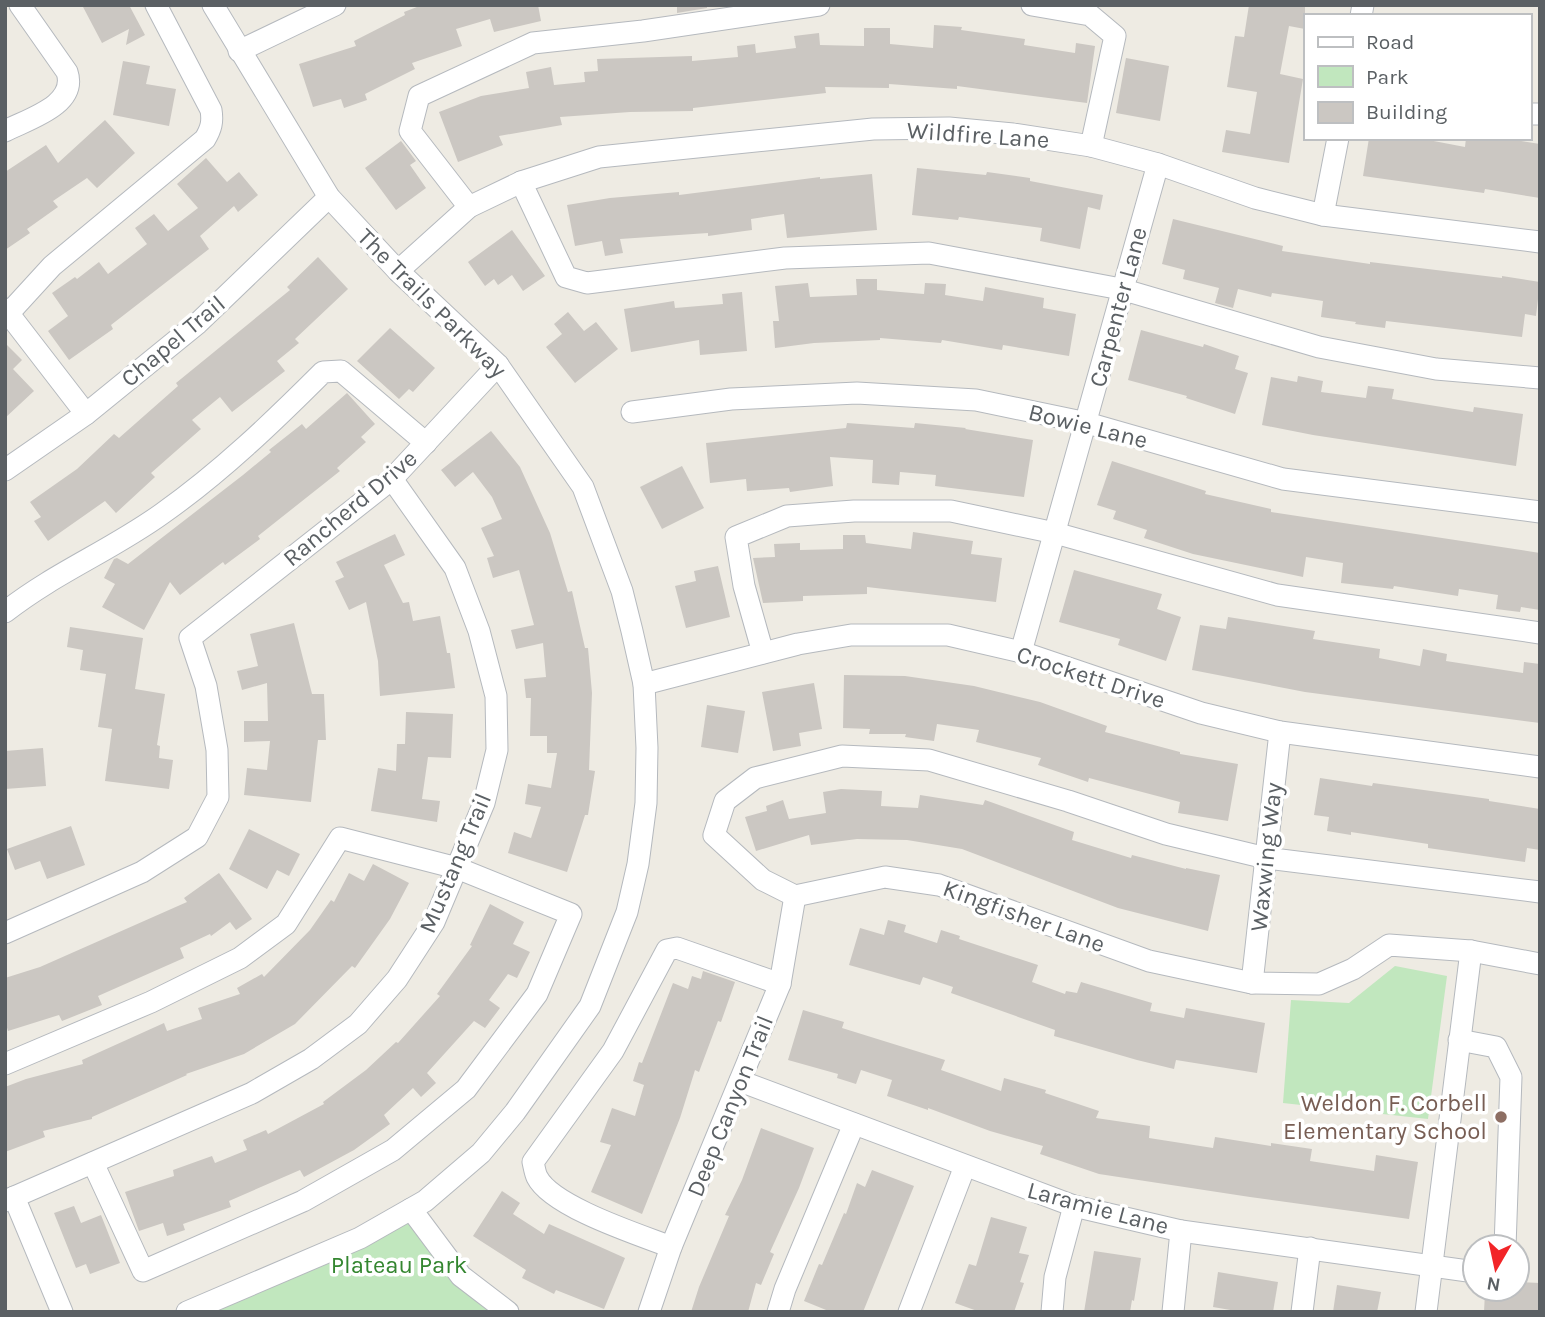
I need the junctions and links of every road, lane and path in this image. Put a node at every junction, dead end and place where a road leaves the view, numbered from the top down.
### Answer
1 (20, 5) edge
2 (156, 5) edge
3 (213, 5) edge
4 (335, 5) edge
5 (819, 5) edge
6 (1032, 5) edge
7 (239, 51) junction
8 (5, 131) edge
9 (1338, 140) edge
10 (1091, 146) junction
11 (1158, 164) junction
12 (521, 182) junction
13 (329, 197) junction
14 (469, 207) junction
15 (1323, 215) junction
16 (1540, 242) edge
17 (398, 271) junction
18 (1121, 289) junction
19 (7, 311) edge
20 (498, 365) junction
21 (1540, 378) edge
22 (632, 412) dead end
23 (86, 414) junction
24 (1087, 423) junction
25 (426, 443) junction
26 (5, 470) edge
27 (392, 480) junction
28 (1540, 512) edge
29 (1055, 533) junction
30 (5, 612) edge
31 (1540, 633) edge
32 (1021, 652) junction
33 (763, 653) junction
34 (644, 684) junction
35 (1280, 732) junction
36 (1540, 767) edge
37 (1266, 858) junction
38 (457, 868) junction
39 (1540, 892) edge
40 (795, 895) junction
41 (7, 926) edge
42 (1471, 951) junction
43 (1540, 964) edge
44 (1252, 983) junction
45 (780, 984) junction
46 (1459, 1040) junction
47 (5, 1065) edge
48 (740, 1081) junction
49 (854, 1124) junction
50 (93, 1163) junction
51 (965, 1166) junction
52 (10, 1199) edge
53 (1074, 1206) junction
54 (411, 1209) junction
55 (1181, 1231) junction
56 (1505, 1233) edge
57 (671, 1247) junction
58 (1310, 1248) junction
59 (1431, 1265) junction
60 (1461, 1270) edge
61 (62, 1312) edge
62 (188, 1312) edge
63 (508, 1312) edge
64 (649, 1312) edge
65 (778, 1312) edge
66 (909, 1312) edge
67 (1052, 1312) edge
68 (1173, 1312) edge
69 (1302, 1312) edge
70 (1426, 1312) edge

1 - 8 street
2 - 19 street
3 - 7 street, The Trails Parkway
4 - 7 street
5 - 14 street
6 - 10 street
7 - 13 street, The Trails Parkway
9 - 15 street
10 - 11 street, Wildfire Lane
10 - 12 street, Wildfire Lane
11 - 15 street, Wildfire Lane
11 - 18 street, Carpenter Lane
12 - 14 street, Wildfire Lane
12 - 18 street
13 - 17 street, The Trails Parkway
13 - 23 street, Chapel Trail
14 - 17 street, Wildfire Lane
15 - 16 street, Wildfire Lane
17 - 20 street, The Trails Parkway
18 - 21 street
18 - 24 street, Carpenter Lane
19 - 23 street
20 - 25 street, Rancherd Drive
20 - 34 street, The Trails Parkway
22 - 24 street, Bowie Lane
23 - 26 street, Chapel Trail
24 - 28 street, Bowie Lane
24 - 29 street, Carpenter Lane
25 - 27 street, Rancherd Drive
25 - 30 street
27 - 38 street, Mustang Trail
27 - 41 street, Rancherd Drive
29 - 31 street
29 - 32 street, Carpenter Lane
29 - 33 street
32 - 33 street, Crockett Drive
32 - 35 street, Crockett Drive
33 - 34 street, Crockett Drive
34 - 54 street, The Trails Parkway
35 - 36 street, Crockett Drive
35 - 37 street, Waxwing Way
37 - 39 street
37 - 40 street
37 - 44 street, Waxwing Way
38 - 47 street
38 - 50 street, Mustang Trail
38 - 50 street
40 - 44 street, Kingfisher Lane
40 - 45 street, Deep Canyon Trail
42 - 43 street, Kingfisher Lane
42 - 44 street, Kingfisher Lane
42 - 46 street
45 - 48 street, Deep Canyon Trail
45 - 57 street
46 - 56 street
46 - 59 street
48 - 49 street, Laramie Lane
48 - 57 street, Deep Canyon Trail
49 - 51 street, Laramie Lane
49 - 65 street
50 - 52 street, Mustang Trail
51 - 53 street, Laramie Lane
51 - 66 street
52 - 61 street
53 - 55 street, Laramie Lane
53 - 67 street
54 - 62 street, The Trails Parkway
54 - 63 street
55 - 58 street, Laramie Lane
55 - 68 street
57 - 64 street, Deep Canyon Trail
58 - 59 street, Laramie Lane
58 - 69 street
59 - 60 street, Laramie Lane
59 - 70 street

